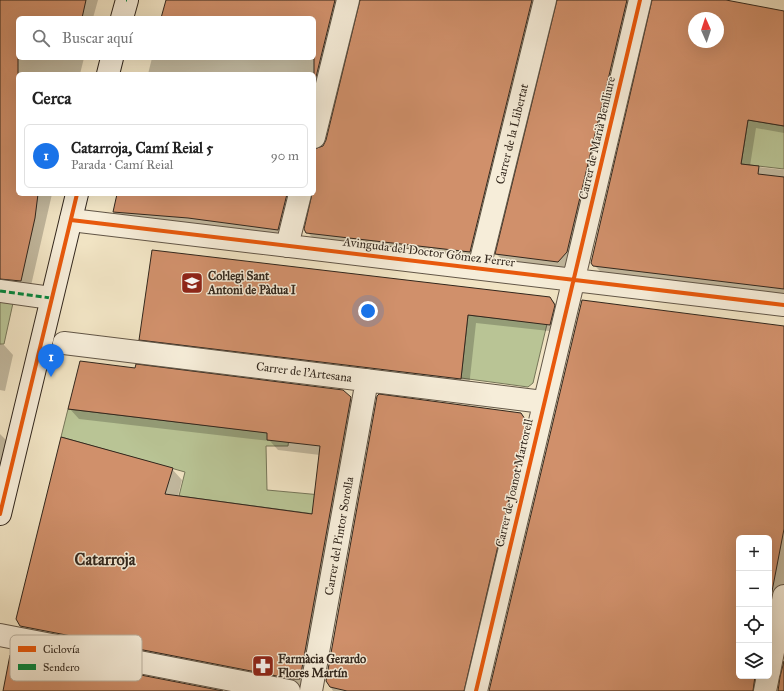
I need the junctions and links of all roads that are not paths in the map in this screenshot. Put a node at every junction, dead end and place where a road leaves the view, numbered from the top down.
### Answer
1 (126, 0) edge
2 (348, 0) edge
3 (545, 0) edge
4 (640, 0) edge
5 (122, 16) edge
6 (112, 60) edge
7 (108, 72) edge
8 (316, 129) edge
9 (76, 196) edge
10 (300, 196) edge
11 (70, 220) junction
12 (287, 246) junction
13 (479, 268) junction
14 (574, 280) junction
15 (0, 291) edge
16 (51, 298) junction
17 (784, 305) edge
18 (64, 342) dead end
19 (367, 380) junction
20 (543, 402) junction
21 (5, 474) edge
22 (0, 514) edge
23 (784, 596) edge
24 (0, 635) edge
25 (10, 637) edge
26 (772, 657) edge
27 (142, 663) edge
28 (767, 679) edge
29 (289, 691) edge
30 (311, 691) edge
31 (476, 691) edge
32 (765, 691) edge

1 - 5 street
2 - 8 street
3 - 13 street, Carrer de la Llibertat
4 - 14 street, Carrer de Marià Benlliure
6 - 7 street
9 - 11 street
10 - 12 street
11 - 12 street, Avinguda del Doctor Gómez Ferrer
11 - 16 street
12 - 13 street, Avinguda del Doctor Gómez Ferrer
13 - 14 street, Avinguda del Doctor Gómez Ferrer
14 - 17 street, Avinguda del Doctor Gómez Ferrer
14 - 20 street, Carrer de Joanot Martorell
15 - 16 street
16 - 21 street
18 - 19 street, Carrer de l'Artesana
19 - 20 street, Carrer de l'Artesana
19 - 30 street, Carrer del Pintor Sorolla
20 - 31 street, Carrer de Joanot Martorell
21 - 22 street
23 - 26 street
24 - 25 street
27 - 29 street
28 - 32 street

